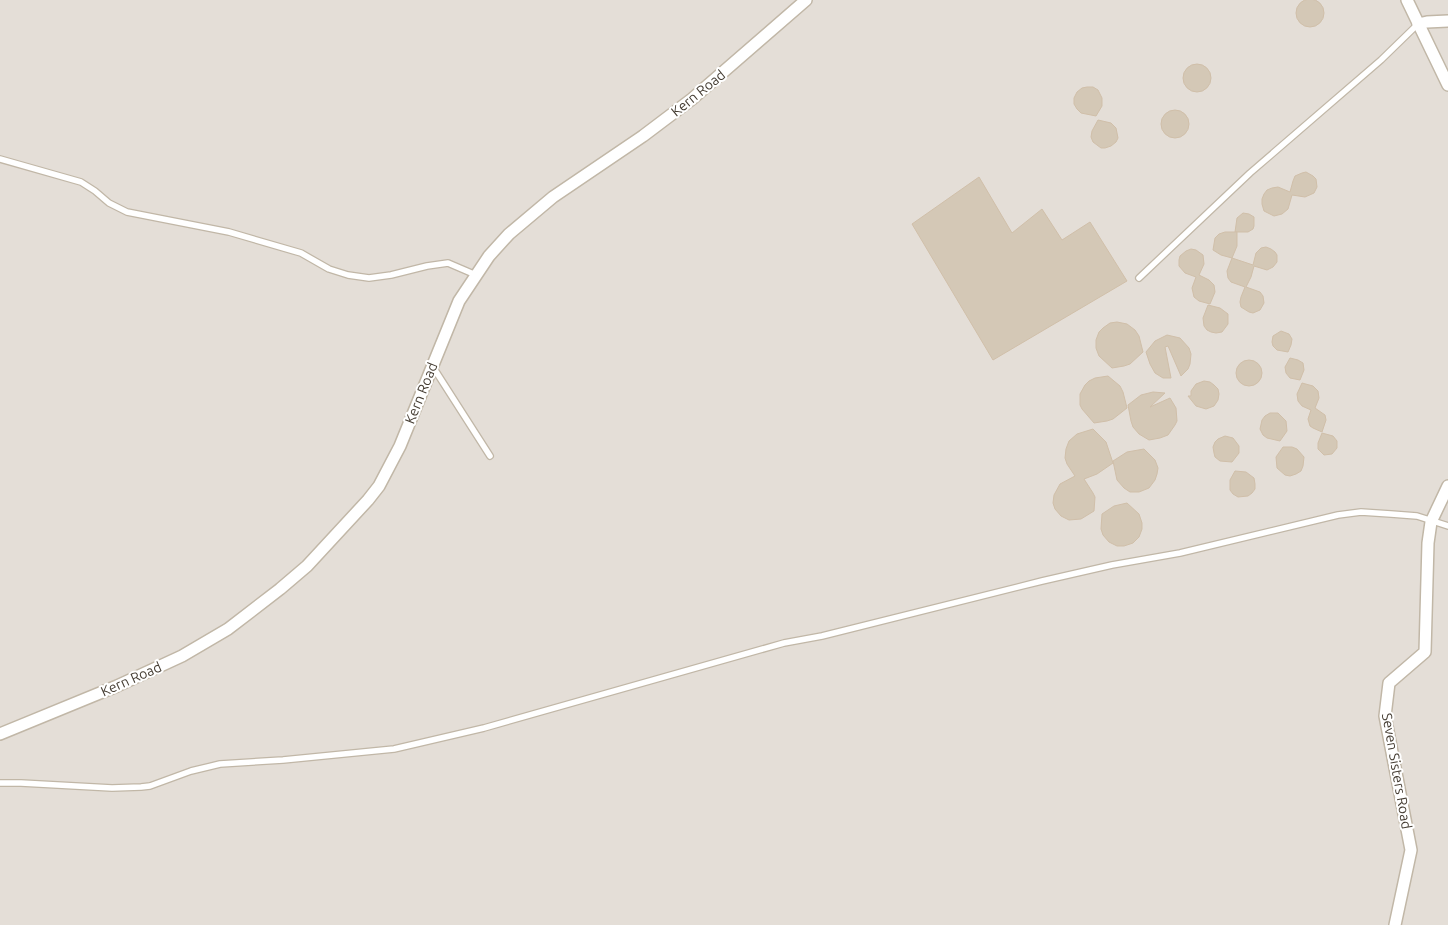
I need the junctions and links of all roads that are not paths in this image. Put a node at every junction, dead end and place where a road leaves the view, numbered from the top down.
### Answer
1 (806, 0) edge
2 (1407, 0) edge
3 (1448, 21) edge
4 (1418, 24) junction
5 (1448, 85) edge
6 (0, 159) edge
7 (476, 276) junction
8 (1139, 278) dead end
9 (433, 366) junction
10 (490, 456) dead end
11 (1448, 486) edge
12 (1431, 522) junction
13 (1448, 526) edge
14 (0, 734) edge
15 (0, 784) edge
16 (1395, 925) edge

1 - 7 street, Kern Road
2 - 4 street
3 - 4 street
4 - 5 street
4 - 8 lane
6 - 7 lane
7 - 9 street, Kern Road
9 - 10 lane
9 - 14 street, Kern Road
11 - 12 street, Seven Sisters Road
12 - 13 lane
12 - 15 lane
12 - 16 street, Seven Sisters Road

